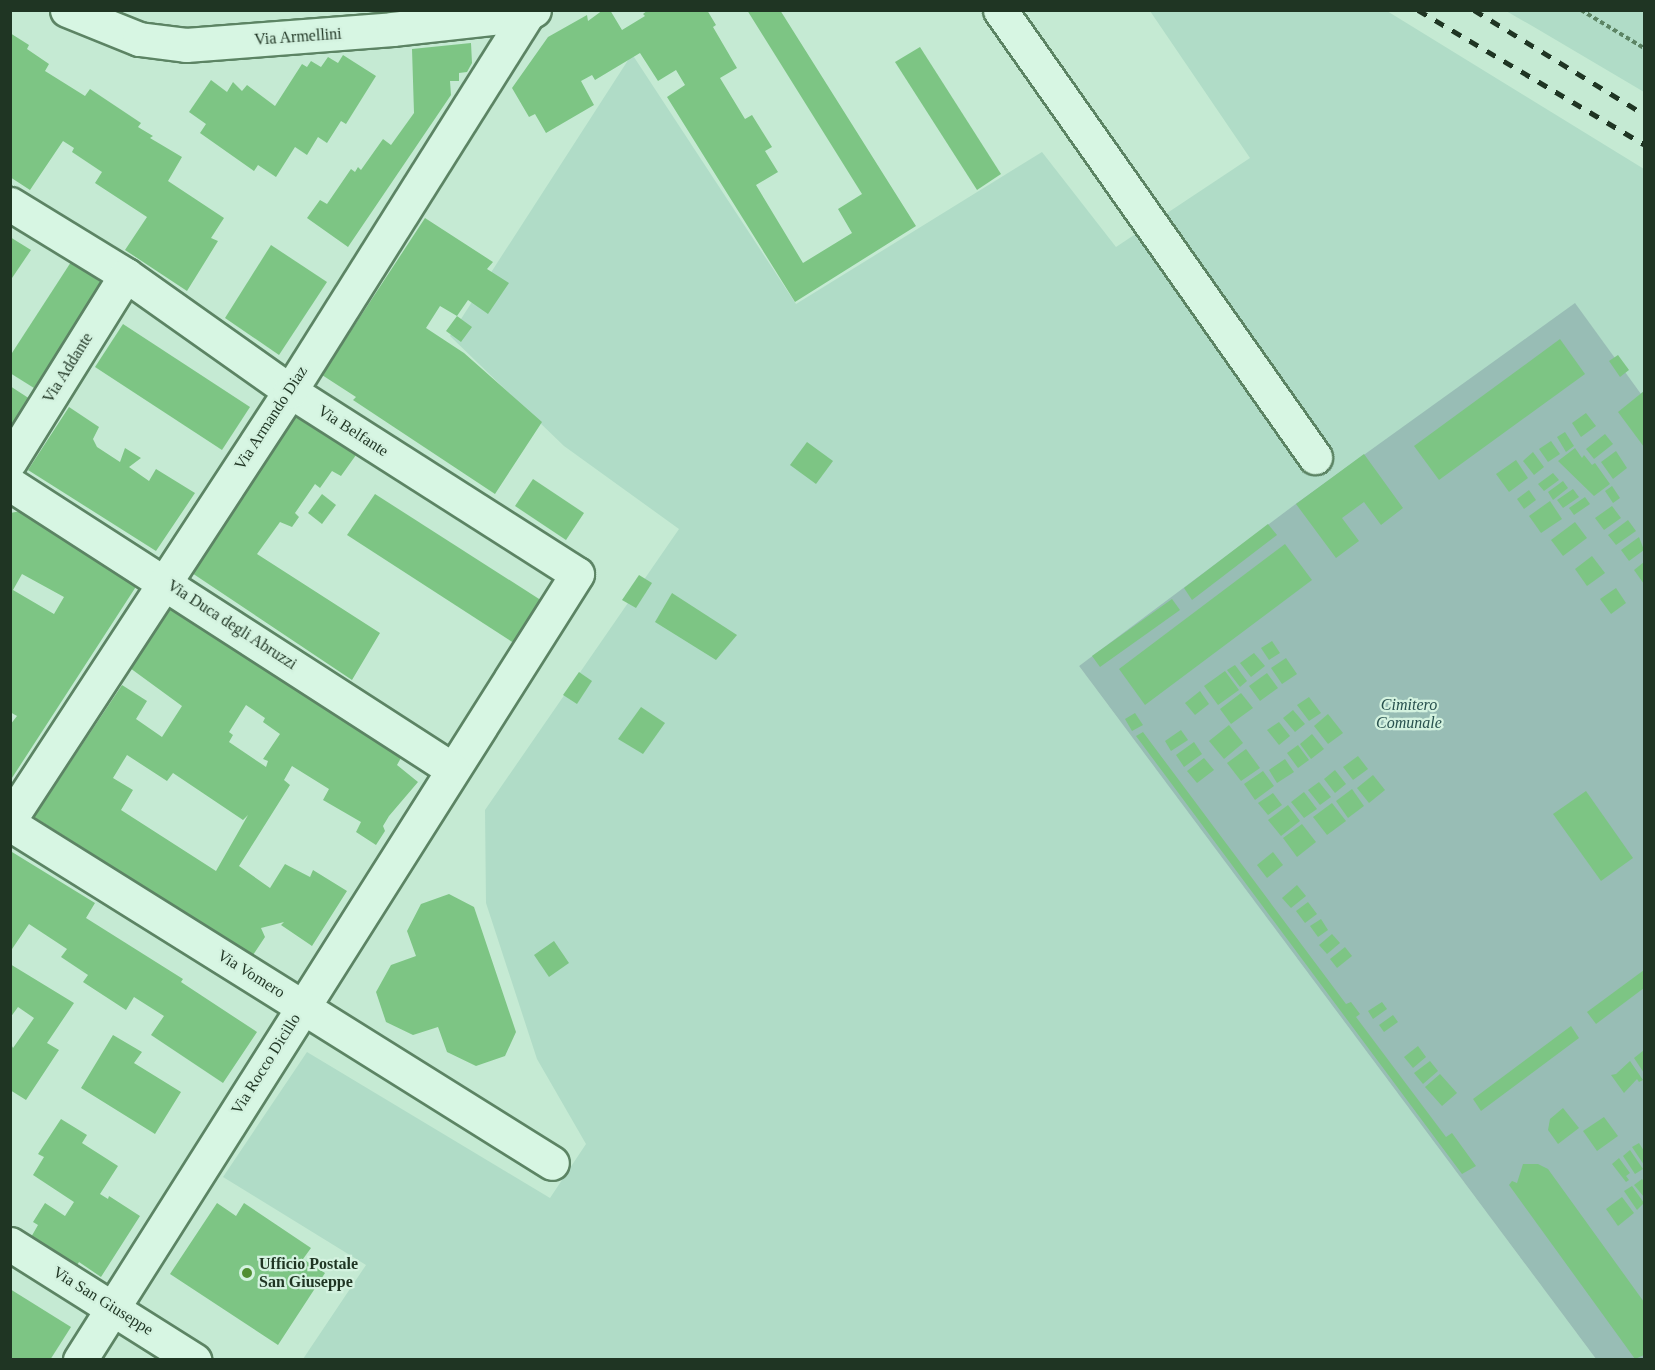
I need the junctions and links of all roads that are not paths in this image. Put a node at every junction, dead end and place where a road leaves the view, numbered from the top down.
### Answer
1 (67, 10) edge
2 (1000, 10) edge
3 (530, 12) edge
4 (10, 204) edge
5 (126, 275) junction
6 (290, 391) junction
7 (1315, 458) dead end
8 (10, 461) edge
9 (10, 484) edge
10 (577, 574) joint
11 (165, 582) junction
12 (452, 769) junction
13 (10, 822) edge
14 (303, 1007) junction
15 (552, 1163) dead end
16 (10, 1244) edge
17 (112, 1306) junction
18 (80, 1359) edge
19 (194, 1359) edge

1 - 3 street, Via Armellini
2 - 7 street
3 - 6 street, Via Armando Diaz
4 - 5 street, Via Belfante
5 - 6 street, Via Belfante
5 - 8 street, Via Addante
6 - 10 street, Via Belfante
6 - 11 street, Via Armando Diaz
9 - 11 street, Via Duca degli Abruzzi
10 - 12 street, Via Rocco Dicillo
11 - 12 street, Via Duca degli Abruzzi
11 - 13 street, Via Armando Diaz
12 - 14 street, Via Rocco Dicillo
13 - 14 street, Via Vomero
14 - 15 street, Via Vomero
14 - 17 street, Via Rocco Dicillo
16 - 17 street, Via San Giuseppe
17 - 18 street, Via Rocco Dicillo
17 - 19 street, Via San Giuseppe

